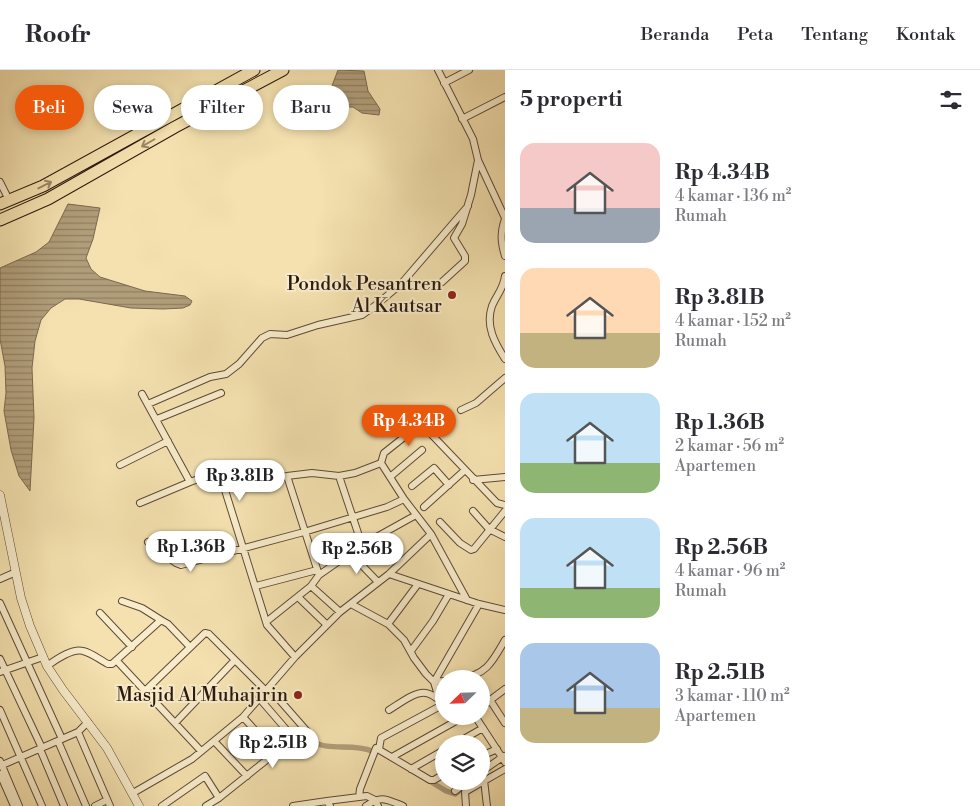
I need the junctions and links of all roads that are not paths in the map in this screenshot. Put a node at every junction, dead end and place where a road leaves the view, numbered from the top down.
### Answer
1 (254, 70) edge
2 (283, 70) edge
3 (438, 70) edge
4 (469, 70) edge
5 (444, 83) junction
6 (505, 98) edge
7 (462, 119) junction
8 (478, 160) junction
9 (0, 182) edge
10 (4, 202) edge
11 (468, 206) junction
12 (505, 219) edge
13 (0, 220) edge
14 (505, 256) edge
15 (505, 276) edge
16 (442, 282) dead end
17 (505, 359) edge
18 (505, 378) edge
19 (221, 393) dead end
20 (142, 394) dead end
21 (148, 404) junction
22 (461, 410) dead end
23 (157, 419) junction
24 (422, 423) dead end
25 (432, 435) dead end
26 (168, 441) junction
27 (422, 450) dead end
28 (381, 463) junction
29 (120, 465) dead end
30 (465, 470) junction
31 (287, 476) junction
32 (338, 476) junction
33 (505, 477) edge
34 (221, 478) junction
35 (390, 478) junction
36 (473, 480) junction
37 (190, 482) junction
38 (449, 485) junction
39 (412, 486) dead end
40 (0, 495) edge
41 (404, 499) junction
42 (140, 504) dead end
43 (505, 505) edge
44 (424, 507) dead end
45 (505, 510) edge
46 (473, 511) dead end
47 (416, 516) junction
48 (353, 517) junction
49 (440, 522) dead end
50 (489, 529) junction
51 (304, 532) junction
52 (431, 534) junction
53 (505, 537) edge
54 (148, 542) dead end
55 (362, 545) junction
56 (244, 549) junction
57 (351, 554) junction
58 (16, 572) junction
59 (318, 572) junction
60 (389, 574) junction
61 (0, 579) edge
62 (378, 582) junction
63 (418, 584) junction
64 (256, 586) junction
65 (311, 586) junction
66 (450, 594) junction
67 (298, 596) junction
68 (467, 600) junction
69 (122, 601) dead end
70 (0, 603) edge
71 (351, 604) junction
72 (479, 604) junction
73 (505, 610) edge
74 (340, 612) junction
75 (100, 613) dead end
76 (161, 620) junction
77 (266, 622) junction
78 (388, 624) junction
79 (327, 625) junction
80 (505, 640) edge
81 (190, 647) junction
82 (132, 648) junction
83 (411, 651) junction
84 (43, 657) junction
85 (296, 657) junction
86 (0, 659) edge
87 (117, 661) junction
88 (234, 661) junction
89 (27, 663) junction
90 (47, 666) junction
91 (484, 670) edge
92 (2, 672) edge
93 (434, 682) junction
94 (435, 685) edge
95 (505, 688) edge
96 (267, 689) junction
97 (145, 691) junction
98 (259, 698) junction
99 (435, 698) edge
100 (490, 700) joint
101 (435, 709) edge
102 (0, 710) edge
103 (389, 710) dead end
104 (243, 717) junction
105 (88, 722) junction
106 (175, 723) junction
107 (505, 723) edge
108 (449, 725) edge
109 (481, 725) edge
110 (483, 728) junction
111 (78, 732) junction
112 (471, 735) edge
113 (312, 737) dead end
114 (60, 740) junction
115 (214, 741) junction
116 (298, 742) dead end
117 (41, 748) junction
118 (379, 749) junction
119 (497, 749) junction
120 (201, 751) junction
121 (490, 752) edge
122 (435, 755) edge
123 (21, 757) junction
124 (392, 758) junction
125 (504, 759) edge
126 (1, 764) edge
127 (490, 767) edge
128 (411, 769) junction
129 (505, 769) edge
130 (0, 774) edge
131 (247, 776) junction
132 (490, 777) edge
133 (435, 778) edge
134 (469, 790) edge
135 (485, 790) edge
136 (133, 793) junction
137 (359, 797) junction
138 (219, 798) junction
139 (109, 803) edge
140 (377, 803) edge
141 (328, 804) edge
142 (306, 805) edge
143 (14, 806) edge
144 (20, 806) edge
145 (42, 806) edge
146 (64, 806) edge
147 (86, 806) edge
148 (95, 806) edge
149 (139, 806) edge
150 (162, 806) edge
151 (206, 806) edge
152 (293, 806) edge
153 (366, 806) edge
154 (403, 806) edge
155 (466, 806) edge
156 (487, 806) edge

10 -> 1 highway
2 -> 13 highway
3 - 5 street
4 - 5 street
5 - 7 street
6 - 7 street
7 - 8 street
8 - 11 street
8 - 12 street
9 - 10 street
11 - 16 street
11 - 21 street
12 - 14 street
15 - 17 street
18 - 22 street
19 - 23 street
20 - 21 street
21 - 23 street
23 - 26 street
24 - 28 street
25 - 30 street
26 - 29 street
26 - 37 street
27 - 35 street
28 - 32 street
28 - 35 street
30 - 36 street
30 - 38 street
31 - 32 street
31 - 34 street
31 - 51 street
32 - 48 street
33 - 36 street
34 - 37 street
34 - 56 street
35 - 41 street
36 - 43 street
37 - 42 street
38 - 39 street
38 - 44 street
40 - 58 street
41 - 47 street
41 - 48 street
45 - 50 street
46 - 50 street
47 - 52 street
47 - 55 street
48 - 51 street
48 - 55 street
49 - 50 street
50 - 53 street
51 - 56 street
51 - 59 street
52 - 60 street
52 - 68 street
54 - 56 street
55 - 57 street
56 - 64 street
57 - 59 street
57 - 62 street
58 - 61 street
58 - 84 street
59 - 64 street
59 - 65 street
60 - 62 street
60 - 63 street
62 - 71 street
63 - 66 street
63 - 78 street
64 - 77 street
65 - 67 street
65 - 74 street
66 - 68 street
66 - 83 street
67 - 77 street
67 - 79 street
68 - 72 street
69 - 76 street
70 - 89 street
71 - 74 street
71 - 78 street
72 - 73 street
72 - 93 street
74 - 79 street
75 - 82 street
76 - 81 street
76 - 82 street
77 - 85 street
78 - 83 street
79 - 85 street
80 - 91 street
81 - 88 street
81 - 97 street
82 - 87 street
83 - 93 street
84 - 89 street
84 - 90 street
85 - 96 street
86 - 92 street
87 - 90 street
87 - 97 street
88 - 96 street
88 - 106 street
89 - 92 street
89 - 114 street
90 - 105 street
92 - 117 street
93 - 94 street
95 - 100 street
96 - 98 street
96 - 113 street
97 - 106 street
98 - 104 street
98 - 116 street
99 - 103 street
100 - 107 street
101 - 118 street
102 - 123 street
104 - 115 street
104 - 131 street
105 - 111 street
105 - 136 street
106 - 120 street
108 - 124 street
109 - 110 street
110 - 112 street
110 - 119 street
111 - 114 street
111 - 139 street
114 - 117 street
114 - 147 street
115 - 120 street
115 - 131 street
117 - 123 street
117 - 146 street
118 - 124 street
118 - 137 street
119 - 121 street
119 - 125 street
120 - 136 street
122 - 128 street
123 - 126 street
123 - 145 street
124 - 128 street
125 - 127 street
126 - 144 street
128 - 133 street
129 - 132 street
130 - 143 street
131 - 138 street
134 - 155 street
135 - 156 street
136 - 149 street
137 - 140 street
137 - 141 street
138 - 150 street
138 - 151 street
139 - 148 street
140 - 153 street
140 - 154 street
141 - 142 street
142 - 152 street

